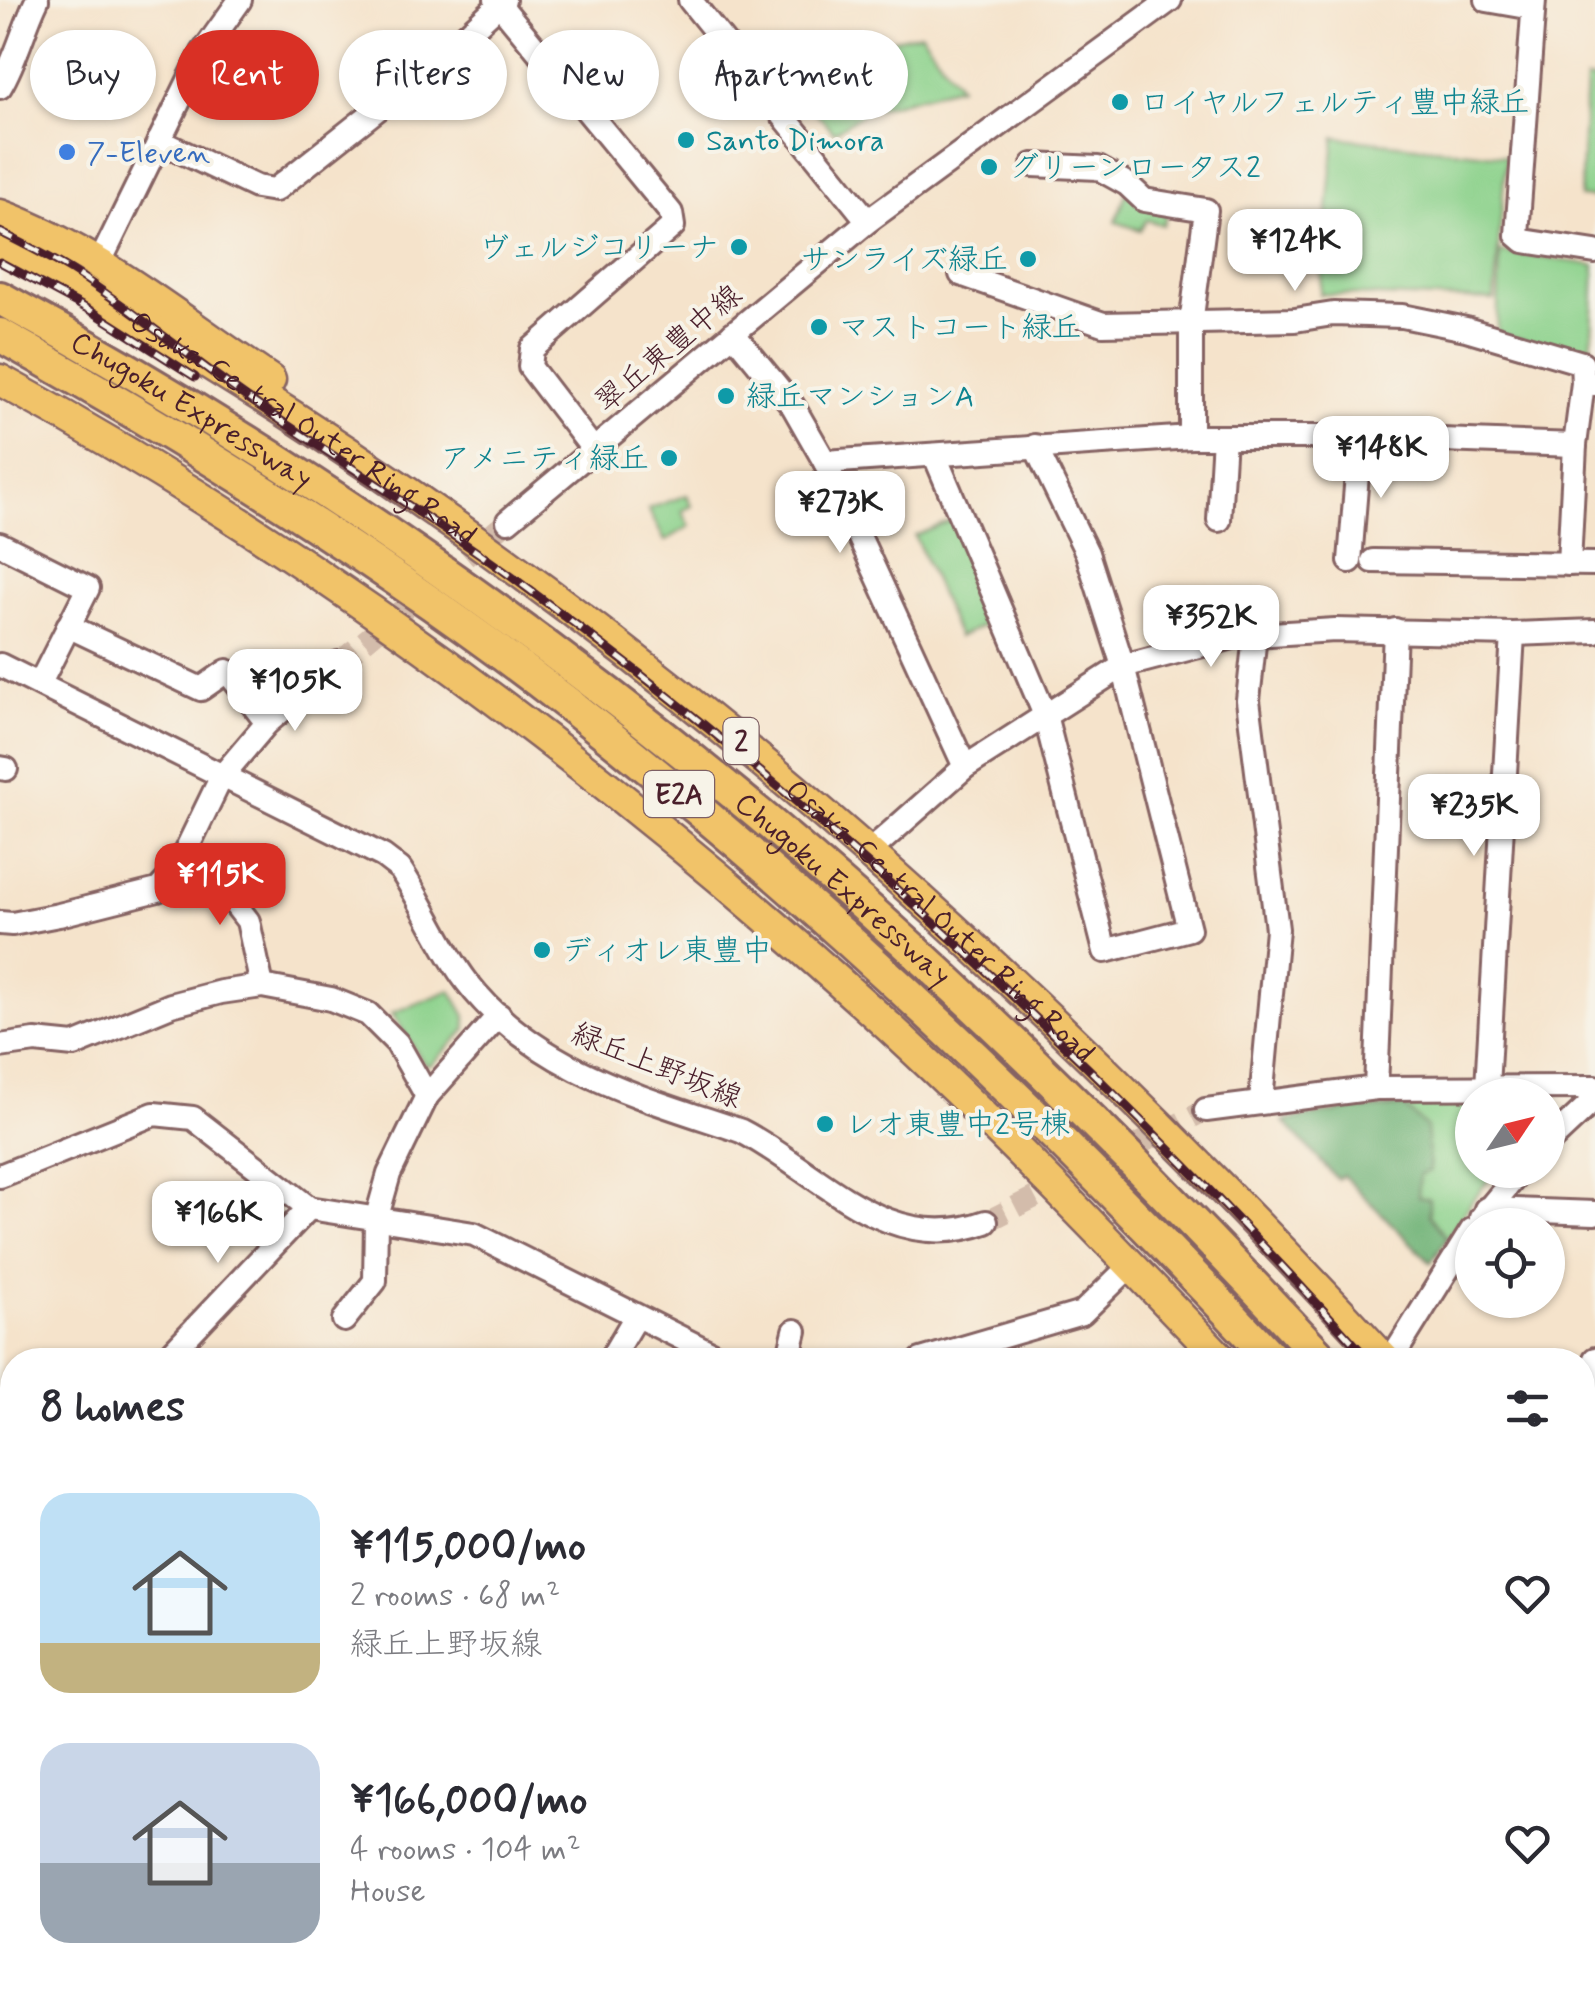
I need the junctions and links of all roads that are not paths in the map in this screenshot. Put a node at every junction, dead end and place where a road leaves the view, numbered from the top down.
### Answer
1 (37, 0) edge
2 (240, 0) edge
3 (690, 0) edge
4 (1170, 0) edge
5 (1487, 0) edge
6 (500, 1) edge
7 (1534, 4) edge
8 (24, 26) junction
9 (0, 63) edge
10 (0, 87) edge
11 (159, 141) junction
12 (1033, 165) dead end
13 (0, 215) edge
14 (868, 221) junction
15 (0, 244) edge
16 (1595, 252) edge
17 (99, 264) junction
18 (961, 274) dead end
19 (0, 298) edge
20 (1192, 324) junction
21 (733, 334) junction
22 (0, 335) edge
23 (0, 380) edge
24 (1589, 383) edge
25 (1191, 437) junction
26 (1360, 437) junction
27 (1224, 438) junction
28 (1575, 445) junction
29 (1036, 446) junction
30 (593, 450) junction
31 (935, 456) junction
32 (826, 462) junction
33 (1219, 520) dead end
34 (452, 522) junction
35 (508, 522) tunnel mouth
36 (0, 544) edge
37 (1570, 564) junction
38 (1595, 564) edge
39 (68, 626) junction
40 (1395, 630) junction
41 (1595, 632) edge
42 (1513, 634) junction
43 (1254, 636) junction
44 (339, 662) tunnel mouth
45 (0, 664) edge
46 (1123, 666) junction
47 (40, 683) junction
48 (1045, 715) junction
49 (266, 723) junction
50 (965, 767) junction
51 (222, 776) junction
52 (870, 851) junction
53 (176, 871) junction
54 (0, 923) edge
55 (262, 986) junction
56 (499, 1015) junction
57 (2, 1053) edge
58 (1488, 1078) edge
59 (1455, 1087) edge
60 (1595, 1087) edge
61 (1376, 1088) junction
62 (1565, 1089) edge
63 (426, 1096) junction
64 (1595, 1099) edge
65 (1262, 1101) junction
66 (1206, 1110) tunnel mouth
67 (1565, 1127) edge
68 (0, 1176) edge
69 (1506, 1188) edge
70 (309, 1208) junction
71 (1489, 1208) edge
72 (1595, 1213) edge
73 (1565, 1215) edge
74 (376, 1220) junction
75 (986, 1222) tunnel mouth
76 (1455, 1257) edge
77 (1131, 1265) junction
78 (636, 1316) junction
79 (344, 1320) dead end
80 (795, 1331) dead end
81 (175, 1348) edge
82 (617, 1348) edge
83 (701, 1348) edge
84 (791, 1348) edge
85 (962, 1348) edge
86 (1211, 1348) edge
87 (1261, 1348) edge
88 (1312, 1348) edge
89 (1376, 1348) edge
90 (1396, 1348) edge

1 - 8 street
2 - 11 street
3 - 14 street
4 - 14 street, 翠丘東豊中線
5 - 7 street
6 - 11 street
6 - 30 street
7 - 16 street
8 - 9 street
8 - 10 street
11 - 17 street
12 - 20 street
13 - 17 main road
14 - 21 street, 翠丘東豊中線
15 - 34 main road, Osaka Central Outer Ring Road / 2
17 - 34 main road
18 - 20 street
19 - 88 highway, Chugoku Expressway / E2A
20 - 24 street
20 - 25 street
21 - 30 street, 翠丘東豊中線
21 - 32 street
22 - 87 highway, Chugoku Expressway / E2A
23 - 77 main road
24 - 28 street
25 - 27 street
25 - 29 street
26 - 27 street
26 - 28 street
26 - 37 street
27 - 33 street
28 - 37 street
29 - 31 street
29 - 46 street
30 - 35 street, 翠丘東豊中線
31 - 32 street
31 - 48 street
32 - 50 street
34 - 52 main road, Osaka Central Outer Ring Road / 2
36 - 39 street
37 - 38 street
39 - 47 street
39 - 49 street
40 - 42 street
40 - 43 street
40 - 61 street
41 - 42 street
42 - 58 street
43 - 46 street
43 - 65 street
44 - 49 street
45 - 47 street, 緑丘上野坂線
46 - 48 street
46 - 48 street
47 - 51 street, 緑丘上野坂線
48 - 50 street
49 - 51 street
50 - 52 street
51 - 53 street
51 - 56 street, 緑丘上野坂線
52 - 89 main road, Osaka Central Outer Ring Road / 2
53 - 54 street
53 - 55 street
55 - 57 street
55 - 63 street
56 - 63 street
56 - 75 street, 緑丘上野坂線
59 - 61 street
60 - 62 street
61 - 65 street
63 - 74 street
64 - 67 street
65 - 66 street
68 - 70 street
69 - 71 street
70 - 74 street
70 - 81 street
72 - 73 street
74 - 78 street
74 - 79 street
76 - 90 street
77 - 85 street
77 - 86 main road
78 - 82 street
78 - 83 street
80 - 84 street

